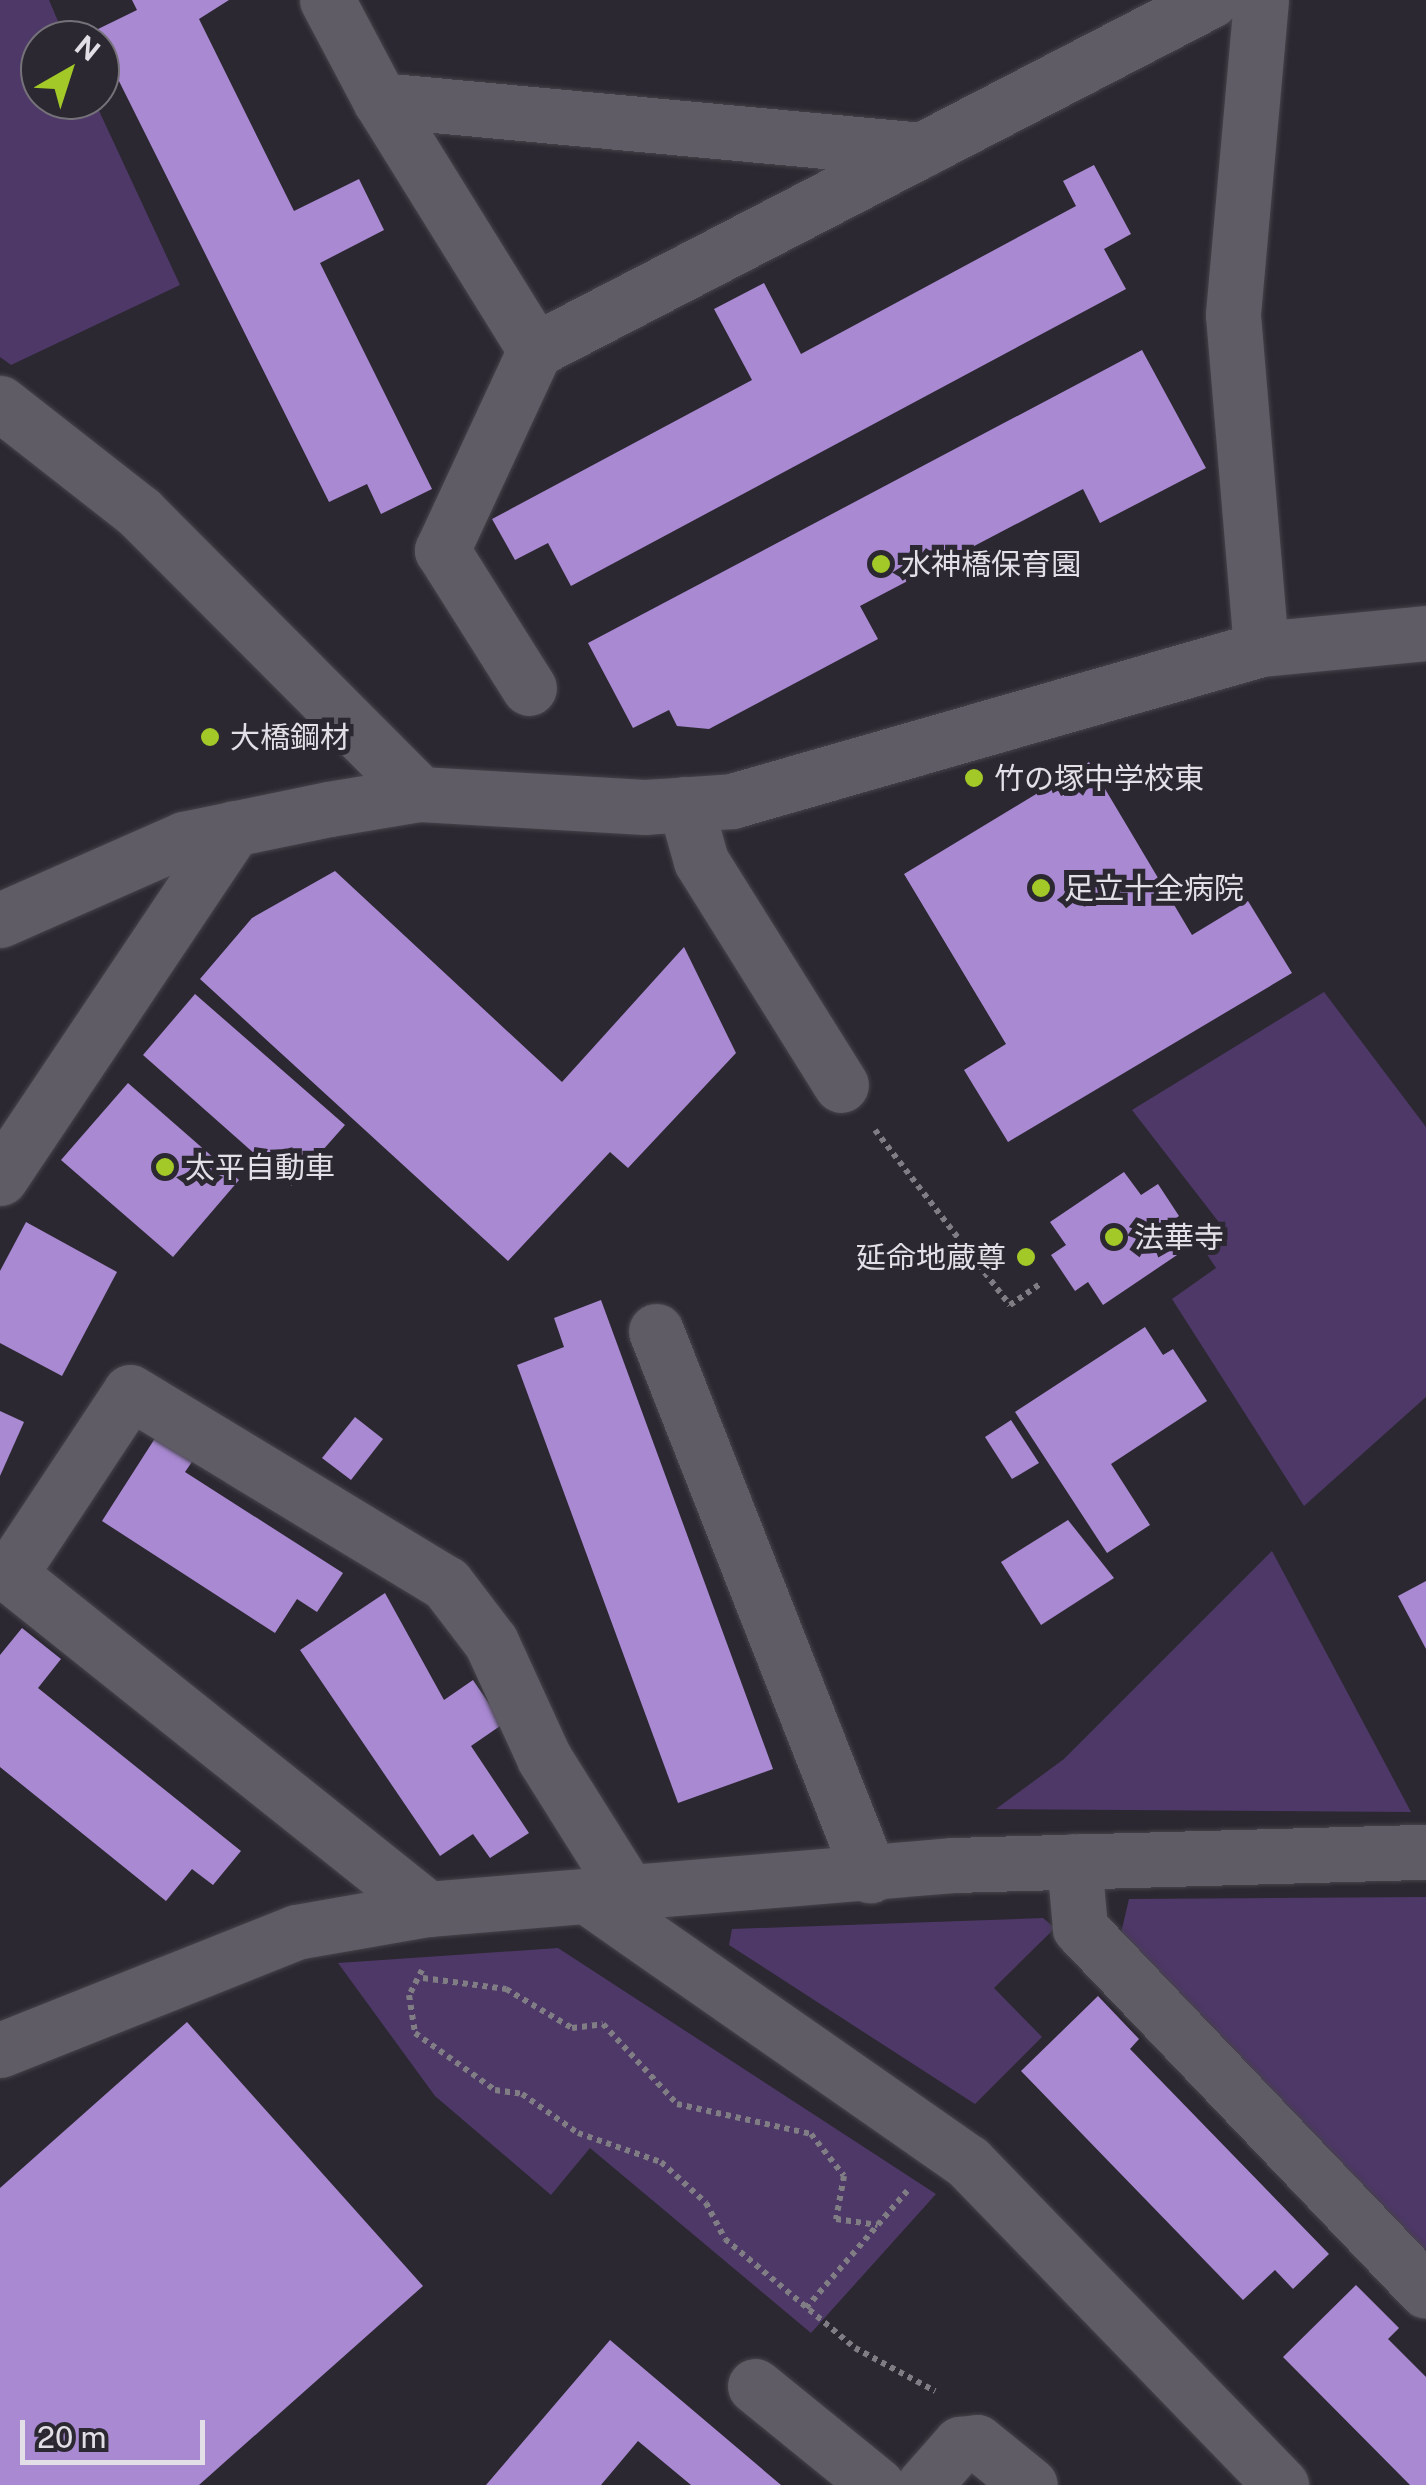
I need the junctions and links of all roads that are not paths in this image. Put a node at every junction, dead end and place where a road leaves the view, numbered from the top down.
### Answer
1 (327, 0) edge
2 (1211, 0) edge
3 (1260, 0) edge
4 (380, 100) junction
5 (922, 150) junction
6 (535, 350) junction
7 (0, 402) edge
8 (1426, 634) edge
9 (1262, 649) junction
10 (529, 688) dead end
11 (420, 794) junction
12 (685, 804) junction
13 (234, 828) junction
14 (0, 920) edge
15 (841, 1086) road end
16 (0, 1178) edge
17 (656, 1332) dead end
18 (4, 1571) edge
19 (1426, 1852) edge
20 (1074, 1860) junction
21 (870, 1874) junction
22 (610, 1897) junction
23 (423, 1929) junction
24 (0, 2050) edge
25 (1426, 2291) edge
26 (755, 2386) dead end
27 (877, 2485) edge
28 (924, 2485) edge
29 (1030, 2485) edge
30 (1281, 2485) edge

1 - 4 street
2 - 5 street
3 - 9 street
4 - 5 street
4 - 6 street
5 - 6 street
6 - 10 street
7 - 11 street
8 - 9 street
9 - 12 street
11 - 12 street
11 - 13 street
12 - 15 street
13 - 14 street
13 - 16 street
17 - 21 street
18 - 22 street
18 - 23 street
19 - 20 street
20 - 21 street
20 - 25 street
21 - 22 street
22 - 23 street
22 - 30 street
23 - 24 street
26 - 27 street
28 - 29 street

